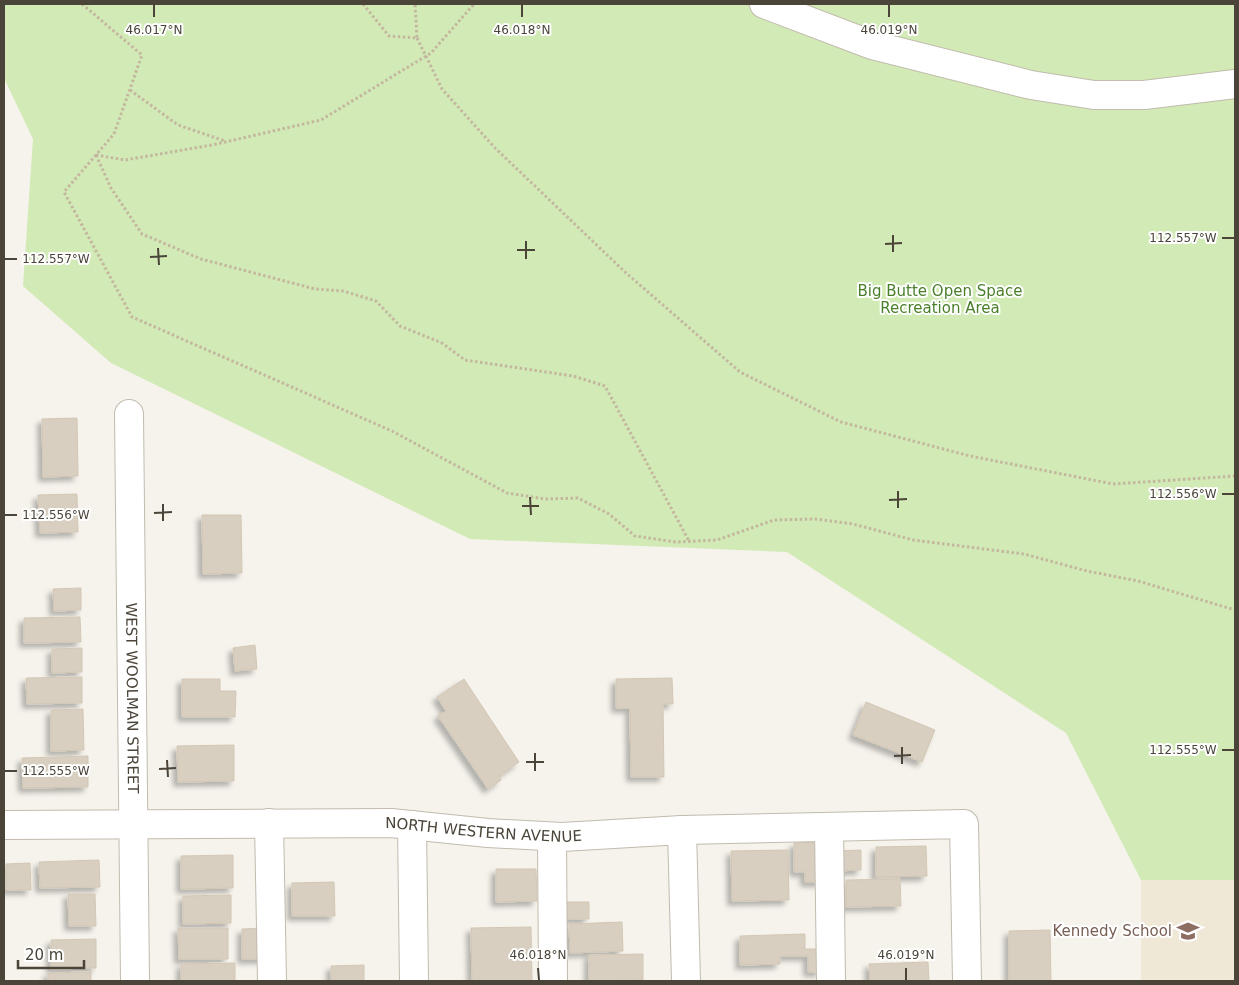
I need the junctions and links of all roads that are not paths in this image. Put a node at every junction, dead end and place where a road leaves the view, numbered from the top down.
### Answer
1 (764, 4) edge
2 (1235, 84) edge
3 (129, 414) dead end
4 (133, 822) junction
5 (269, 823) junction
6 (4, 824) edge
7 (412, 824) junction
8 (829, 827) junction
9 (682, 830) junction
10 (552, 837) junction
11 (135, 981) edge
12 (272, 981) edge
13 (414, 981) edge
14 (552, 981) edge
15 (686, 981) edge
16 (831, 981) edge
17 (967, 981) edge

1 - 2 street
3 - 4 street, WEST WOOLMAN STREET
4 - 5 street, NORTH WESTERN AVENUE
4 - 6 street, NORTH WESTERN AVENUE
4 - 11 street, WEST WOOLMAN STREET
5 - 7 street, NORTH WESTERN AVENUE
5 - 12 street
7 - 10 street, NORTH WESTERN AVENUE
7 - 13 street
8 - 9 street, NORTH WESTERN AVENUE
8 - 16 street
8 - 17 street, NORTH WESTERN AVENUE
9 - 10 street, NORTH WESTERN AVENUE
9 - 15 street
10 - 14 street

